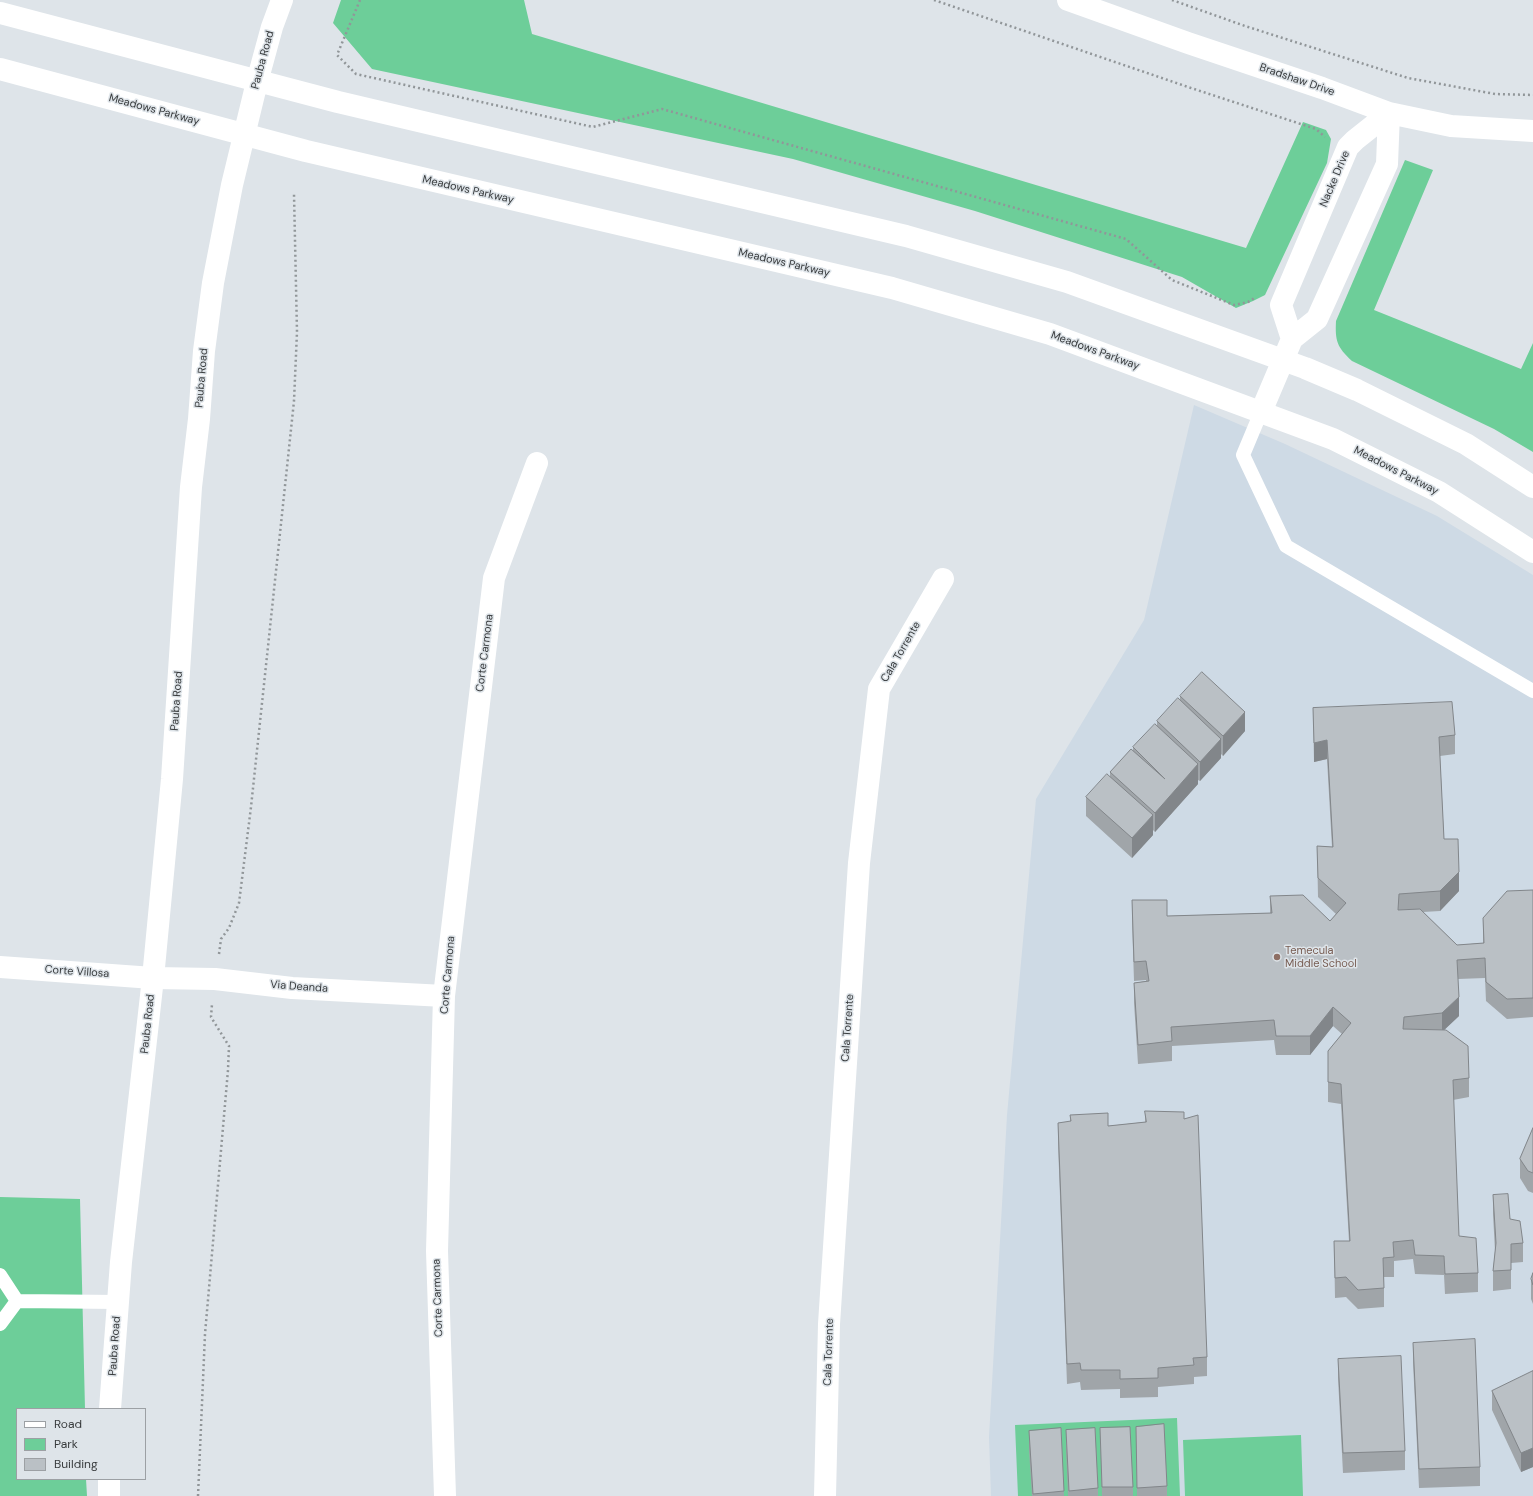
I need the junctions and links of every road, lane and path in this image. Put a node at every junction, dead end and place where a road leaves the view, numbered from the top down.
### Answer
1 (282, 0) edge
2 (360, 0) edge
3 (934, 0) edge
4 (1068, 0) edge
5 (1172, 0) edge
6 (0, 13) edge
7 (0, 70) edge
8 (257, 82) junction
9 (1533, 95) edge
10 (1389, 113) junction
11 (1533, 131) edge
12 (244, 134) junction
13 (1327, 138) dead end
14 (294, 194) dead end
15 (1261, 294) dead end
16 (1292, 339) junction
17 (1284, 360) junction
18 (1261, 412) junction
19 (537, 463) dead end
20 (1533, 487) edge
21 (1533, 552) edge
22 (943, 579) dead end
23 (1533, 691) edge
24 (0, 967) edge
25 (153, 978) junction
26 (215, 979) junction
27 (444, 996) junction
28 (0, 1275) edge
29 (17, 1301) junction
30 (119, 1302) junction
31 (0, 1324) edge
32 (110, 1408) edge
33 (109, 1480) edge
34 (109, 1496) edge
35 (198, 1496) edge
36 (445, 1496) edge
37 (825, 1496) edge

1 - 8 main road, Pauba Road
2 - 15 path
3 - 13 path
4 - 10 main road, Bradshaw Drive
5 - 9 path
6 - 8 main road
7 - 12 main road, Meadows Parkway
8 - 12 main road, Pauba Road
8 - 17 main road
10 - 11 main road, Bradshaw Drive
10 - 16 main road
10 - 16 main road, Nacke Drive
12 - 18 main road, Meadows Parkway
12 - 25 main road, Pauba Road
14 - 26 path
16 - 17 main road
17 - 18 main road
17 - 20 main road
18 - 21 main road, Meadows Parkway
18 - 23 lane
19 - 27 main road, Corte Carmona
22 - 37 main road, Cala Torrente
24 - 25 main road, Corte Villosa
25 - 26 main road, Via Deanda
25 - 30 main road, Pauba Road
26 - 27 main road, Via Deanda
26 - 35 path
27 - 36 main road, Corte Carmona
28 - 29 lane
29 - 30 lane
29 - 31 lane
30 - 32 main road, Pauba Road
33 - 34 main road

